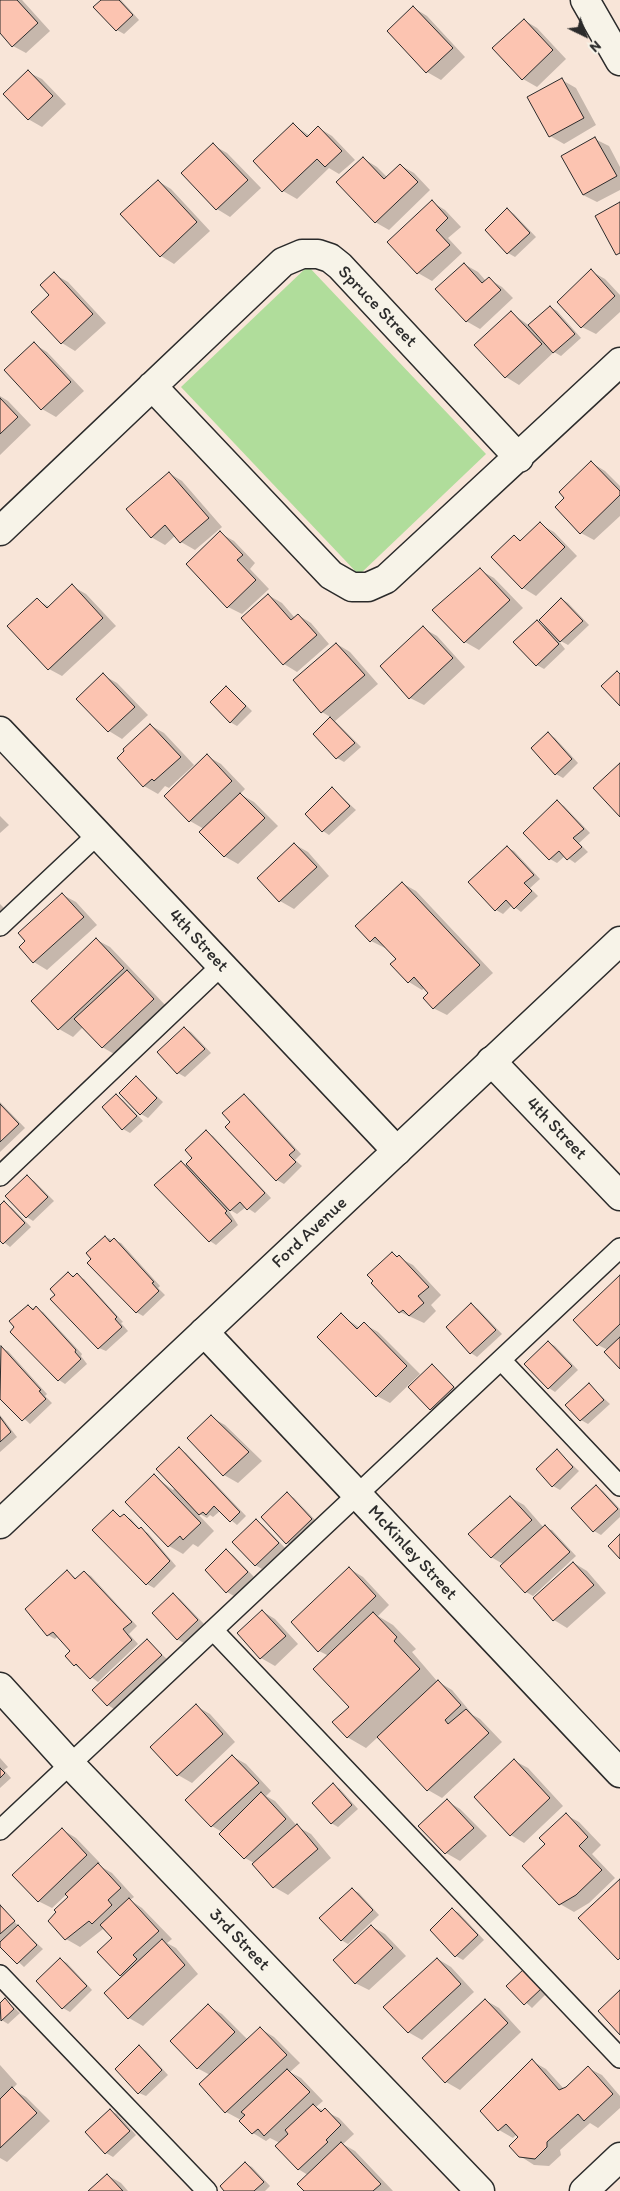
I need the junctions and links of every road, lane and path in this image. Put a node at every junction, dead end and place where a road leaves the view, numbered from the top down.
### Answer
1 (587, 1) edge
2 (620, 61) edge
3 (620, 362) edge
4 (152, 386) junction
5 (519, 458) junction
6 (0, 531) edge
7 (0, 731) edge
8 (98, 834) junction
9 (0, 926) edge
10 (620, 940) edge
11 (222, 966) junction
12 (491, 1061) junction
13 (397, 1151) junction
14 (0, 1176) edge
15 (620, 1196) edge
16 (620, 1248) edge
17 (204, 1332) junction
18 (501, 1360) junction
19 (620, 1486) edge
20 (357, 1494) junction
21 (0, 1524) edge
22 (212, 1630) junction
23 (0, 1687) edge
24 (70, 1764) junction
25 (620, 1773) edge
26 (0, 1830) edge
27 (0, 1975) edge
28 (620, 2058) edge
29 (620, 2157) edge
30 (207, 2191) edge
31 (480, 2191) edge
32 (584, 2191) edge

1 - 2 street
3 - 5 street
4 - 5 street
4 - 5 street, Spruce Street
4 - 6 street, Spruce Street
7 - 8 street, 4th Street
8 - 9 lane
8 - 11 street, 4th Street
10 - 12 street, Ford Avenue
11 - 13 street, 4th Street
11 - 14 lane
12 - 13 street, Ford Avenue
12 - 15 street, 4th Street
13 - 17 street, Ford Avenue
16 - 18 lane
17 - 20 street, McKinley Street
17 - 21 street, Ford Avenue
18 - 19 lane
18 - 20 lane
20 - 22 lane
20 - 25 street, McKinley Street
22 - 24 lane
22 - 28 lane
23 - 24 street, 3rd Street
24 - 26 lane
24 - 31 street, 3rd Street
27 - 30 lane
29 - 32 street

